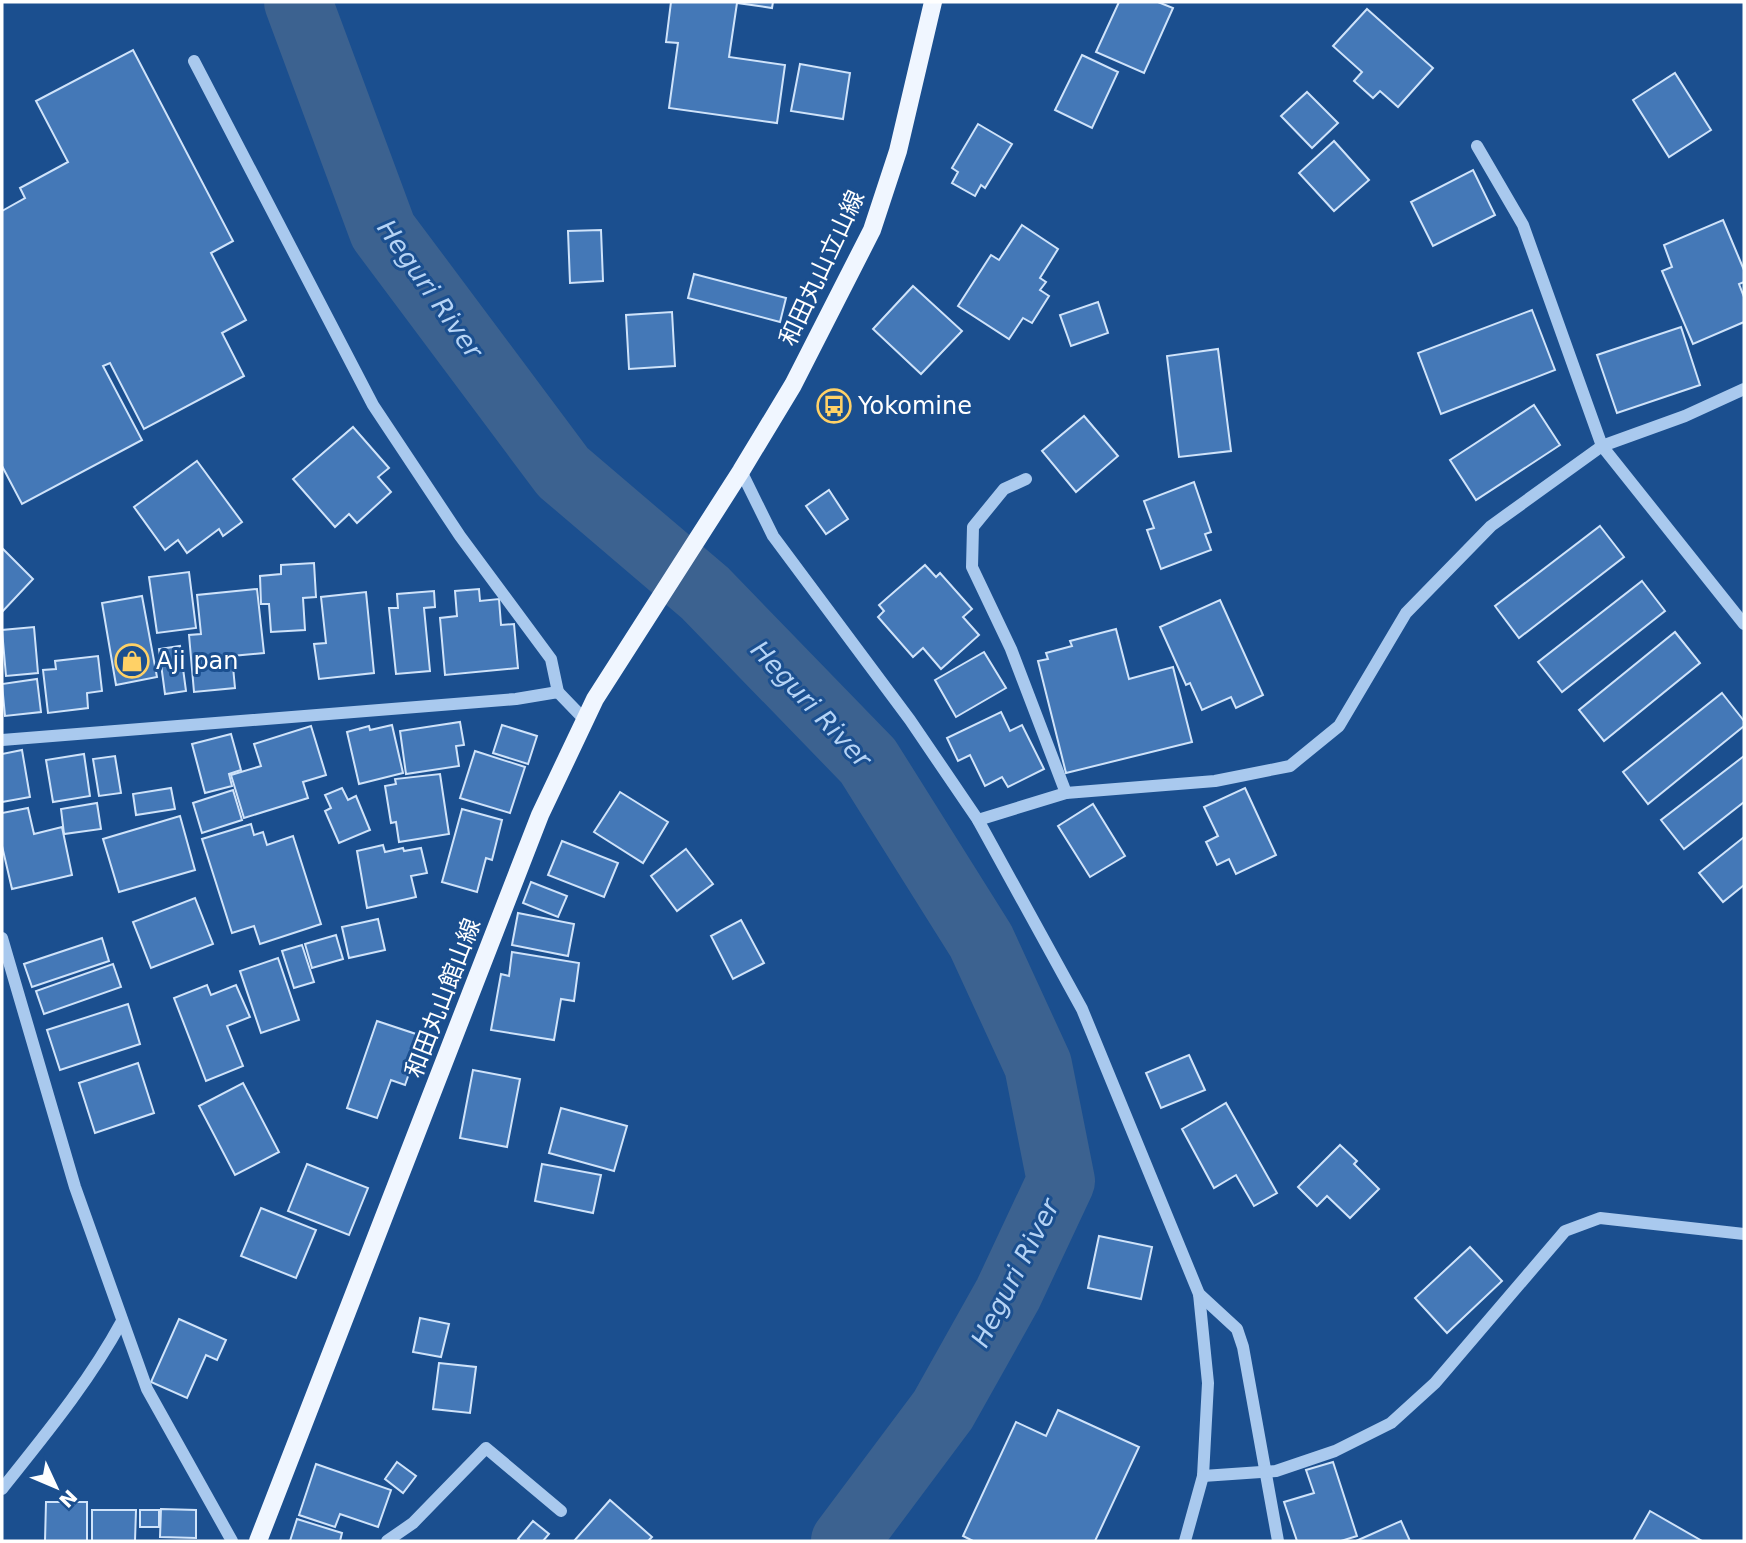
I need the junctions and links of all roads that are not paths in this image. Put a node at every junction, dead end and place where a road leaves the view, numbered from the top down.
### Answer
1 (933, 2) edge
2 (194, 61) dead end
3 (1477, 146) dead end
4 (1744, 388) edge
5 (1602, 446) junction
6 (741, 471) junction
7 (1026, 479) dead end
8 (724, 498) joint
9 (1744, 624) edge
10 (558, 692) junction
11 (584, 719) junction
12 (2, 740) edge
13 (1066, 793) junction
14 (978, 820) junction
15 (2, 938) edge
16 (1744, 1234) edge
17 (1199, 1294) junction
18 (122, 1321) junction
19 (1265, 1472) junction
20 (1203, 1476) junction
21 (2, 1489) edge
22 (561, 1511) dead end
23 (232, 1541) edge
24 (258, 1541) edge
25 (387, 1541) edge
26 (1185, 1541) edge
27 (1278, 1541) edge

1 - 6 main road, 和田丸山立山線
2 - 10 street
3 - 5 street
4 - 5 street
5 - 9 street
5 - 13 street
6 - 8 main road, 和田丸山立山線
6 - 14 street
7 - 13 street
8 - 11 main road, 和田丸山館山線
10 - 11 street
10 - 12 street
11 - 24 main road, 和田丸山館山線
13 - 14 street
14 - 17 street
15 - 18 street
16 - 19 street
17 - 19 street
17 - 20 street
18 - 21 street
18 - 23 street
19 - 20 street
19 - 27 street
20 - 26 street
22 - 25 street

